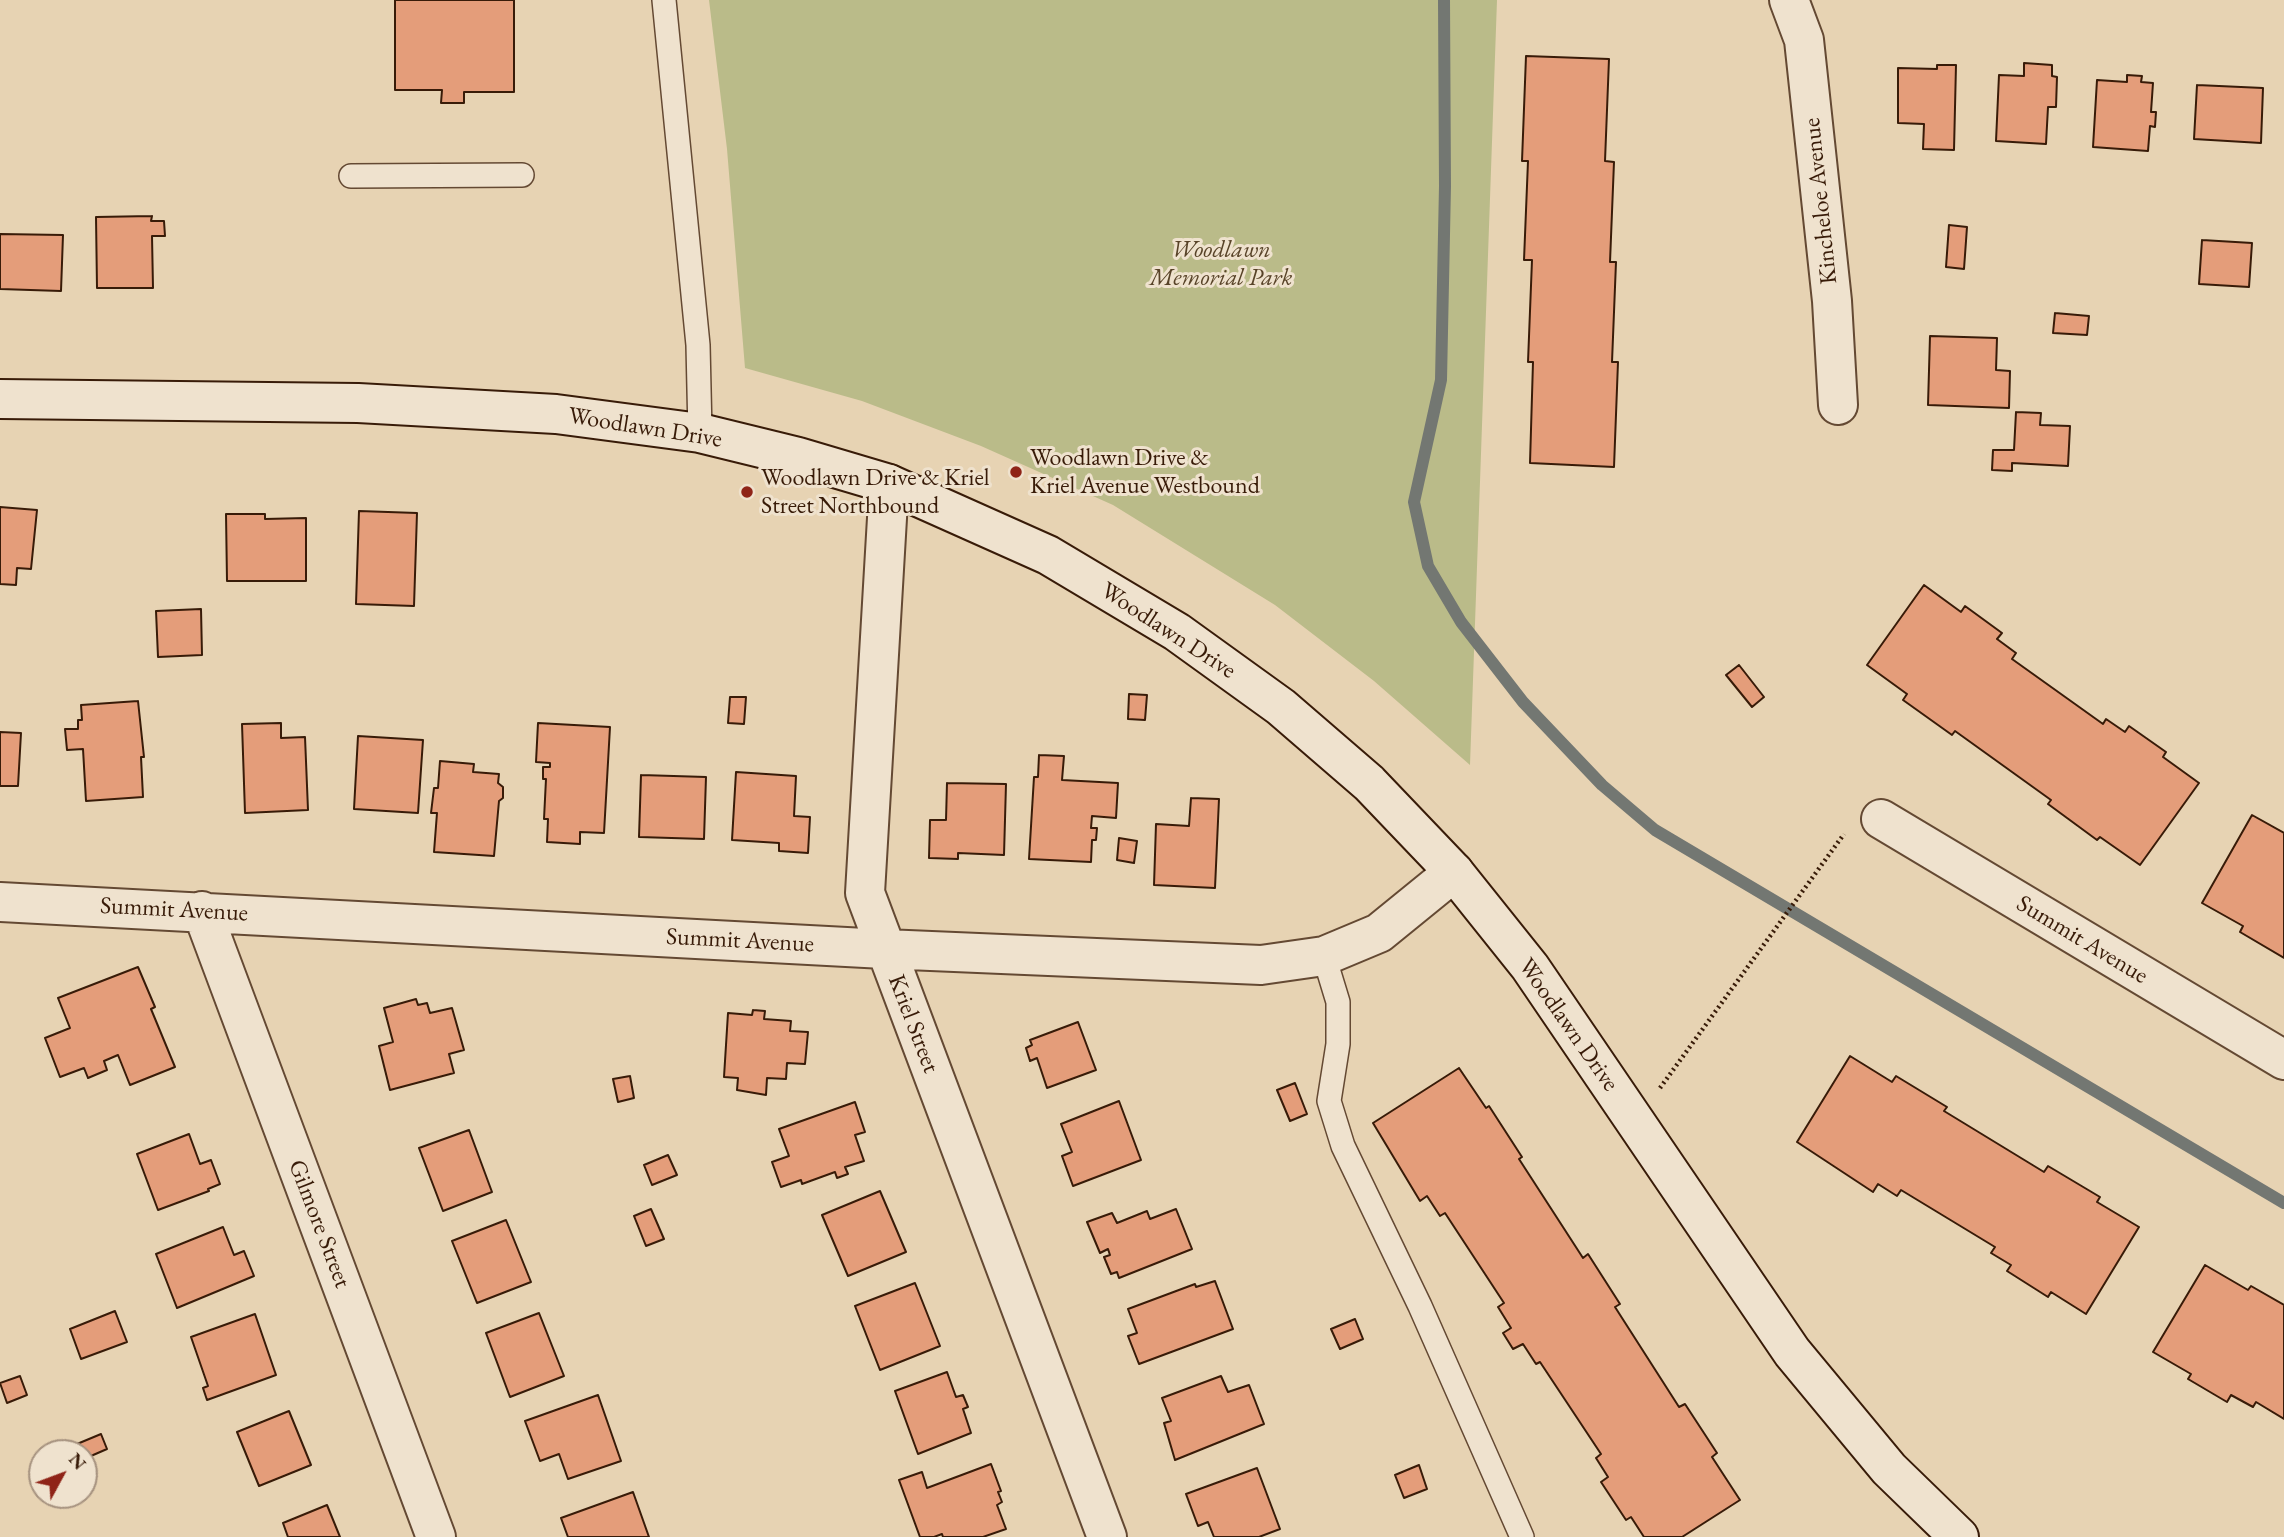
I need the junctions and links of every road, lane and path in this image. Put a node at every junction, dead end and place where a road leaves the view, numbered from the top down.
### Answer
1 (664, 0) edge
2 (1789, 0) edge
3 (522, 175) dead end
4 (351, 176) dead end
5 (0, 399) edge
6 (1838, 405) dead end
7 (700, 433) junction
8 (889, 484) junction
9 (1881, 819) joint
10 (1454, 872) junction
11 (0, 902) edge
12 (202, 911) junction
13 (884, 949) junction
14 (1324, 956) junction
15 (2284, 1060) edge
16 (1635, 1122) junction
17 (436, 1537) edge
18 (1107, 1537) edge
19 (1522, 1537) edge
20 (1959, 1537) edge

1 - 7 lane
2 - 6 street, Kincheloe Avenue
3 - 4 lane
5 - 7 street, Woodlawn Drive
7 - 8 street, Woodlawn Drive
8 - 10 street, Woodlawn Drive
8 - 13 street, Kriel Street
9 - 15 street, Summit Avenue
9 - 16 path
10 - 14 street, Summit Avenue
10 - 16 street, Woodlawn Drive
11 - 12 street, Summit Avenue
12 - 13 street, Summit Avenue
12 - 17 street, Gilmore Street
13 - 14 street, Summit Avenue
13 - 18 street, Kriel Street
14 - 19 lane
16 - 20 street, Woodlawn Drive

